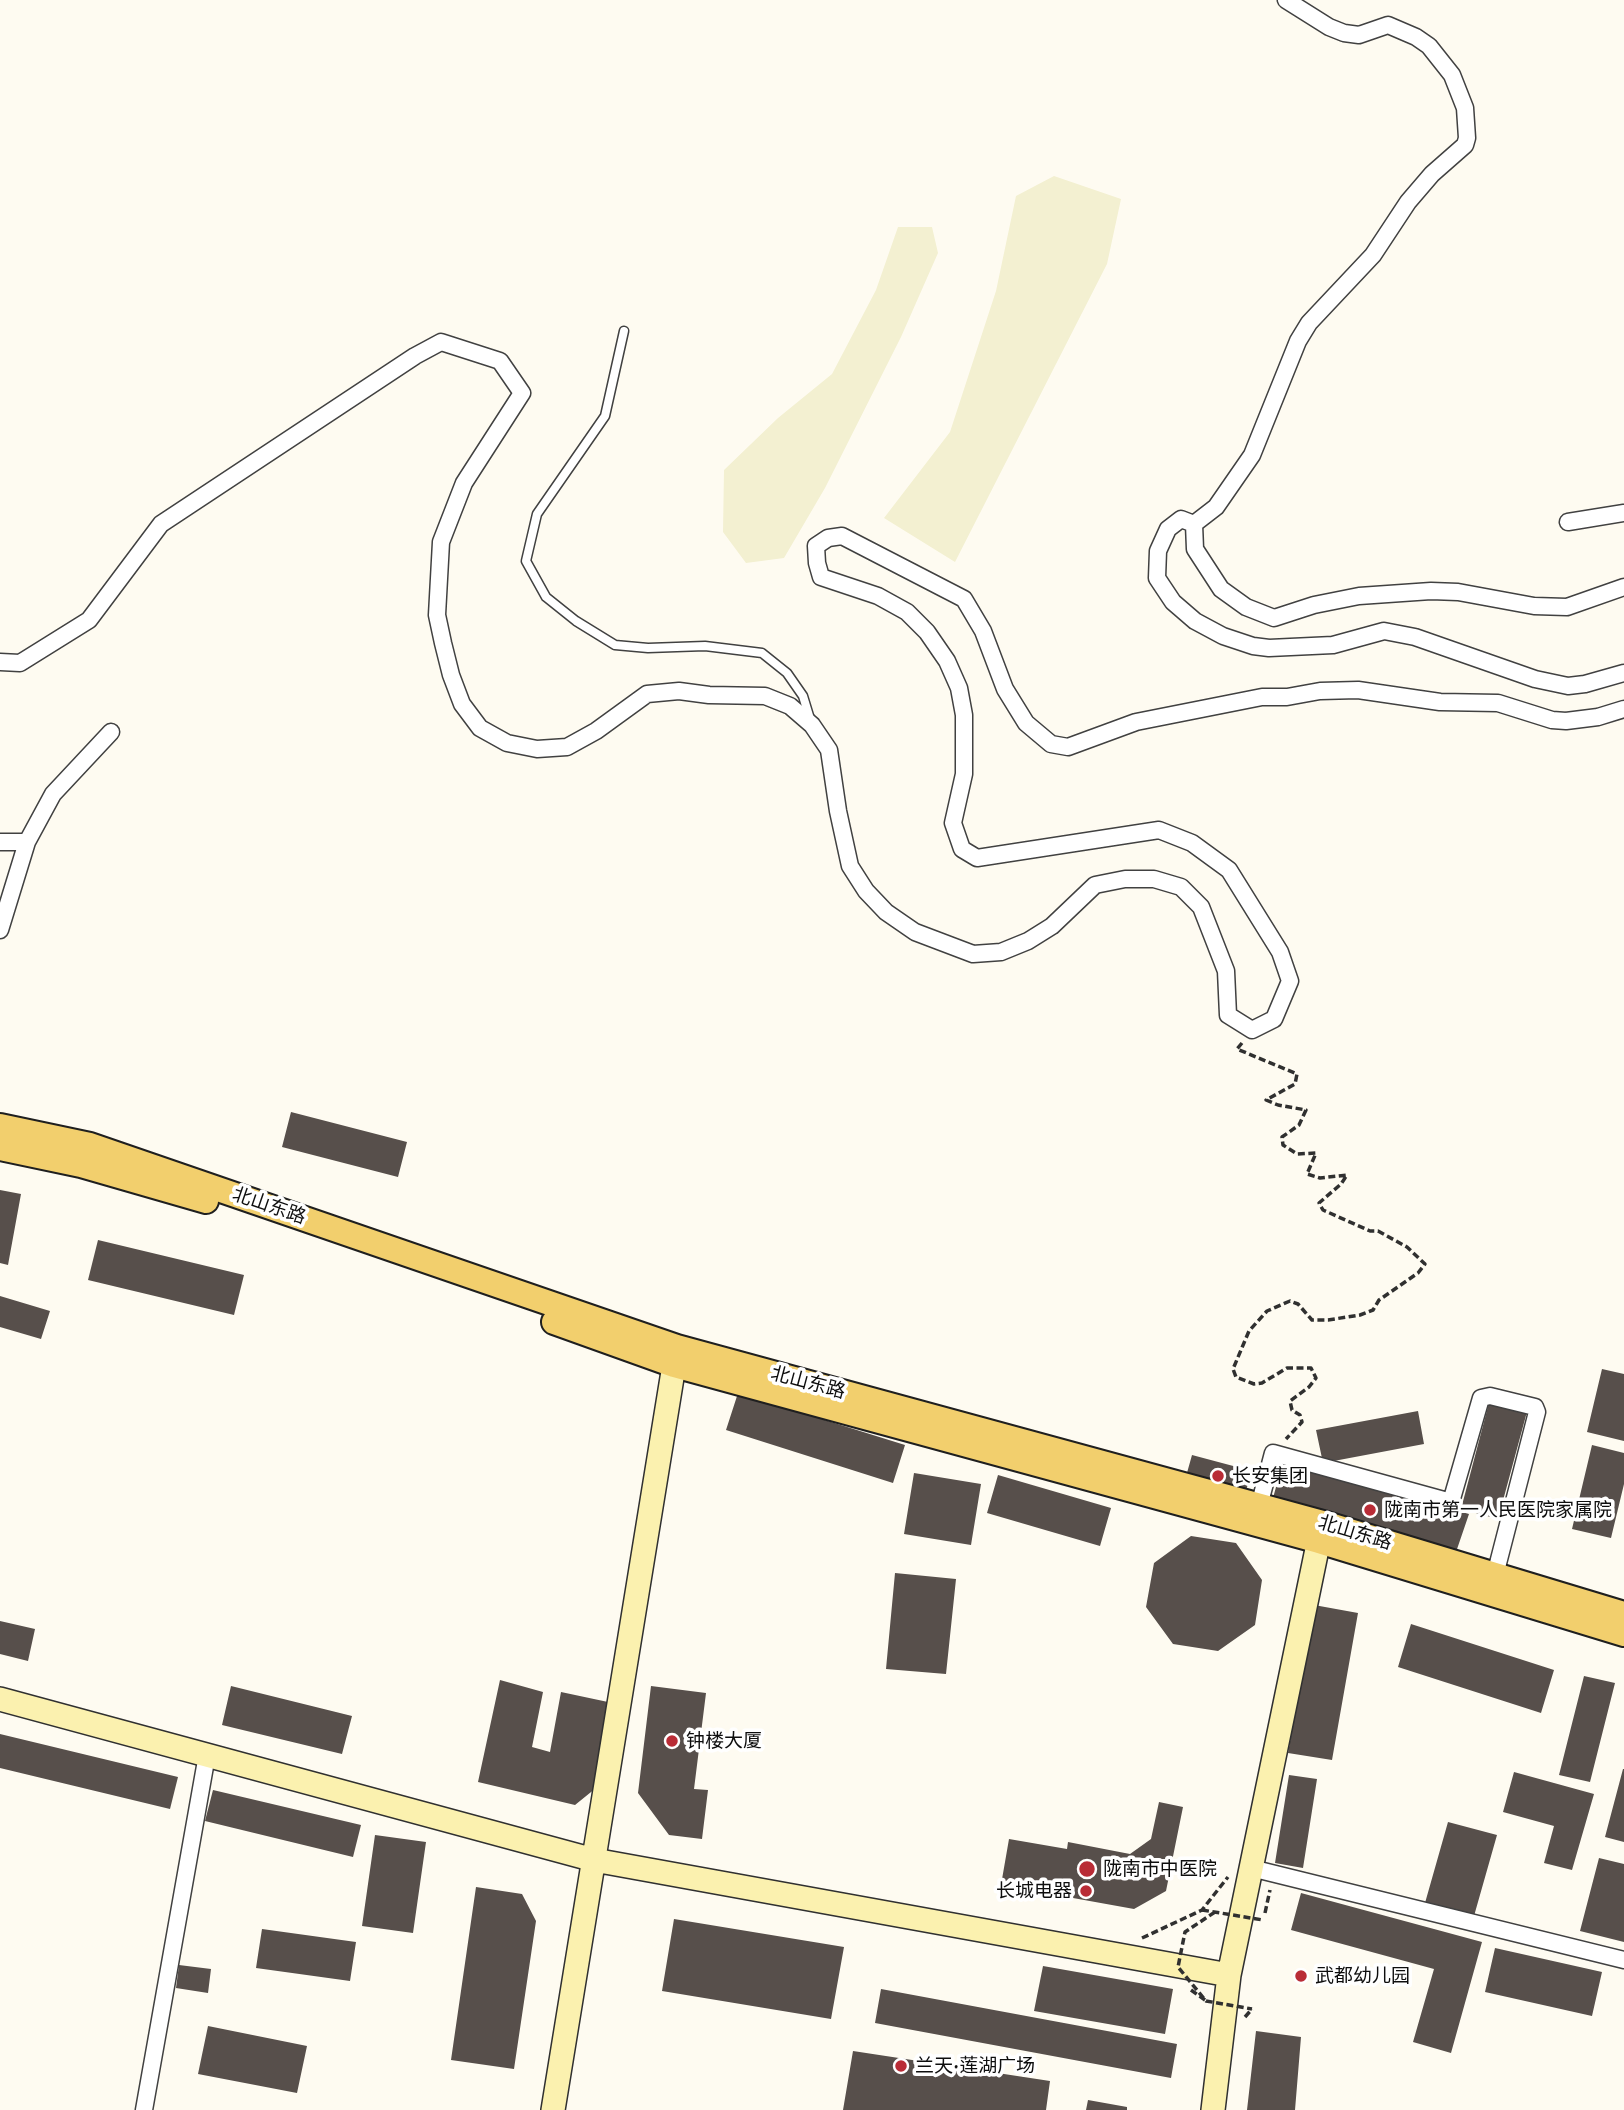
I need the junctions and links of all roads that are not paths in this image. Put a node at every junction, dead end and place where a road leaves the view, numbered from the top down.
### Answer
1 (1286, 0) edge
2 (624, 331) dead end
3 (1624, 513) edge
4 (1567, 522) dead end
5 (1194, 524) junction
6 (1624, 587) edge
7 (0, 662) edge
8 (1624, 673) edge
9 (1624, 709) edge
10 (812, 725) junction
11 (111, 732) dead end
12 (0, 842) edge
13 (27, 842) junction
14 (0, 930) edge
15 (0, 1126) edge
16 (0, 1148) edge
17 (676, 1356) junction
18 (1259, 1506) junction
19 (1321, 1532) junction
20 (1495, 1575) junction
21 (1624, 1614) edge
22 (1624, 1634) edge
23 (0, 1699) edge
24 (206, 1755) junction
25 (594, 1860) junction
26 (1251, 1868) junction
27 (1624, 1960) edge
28 (1229, 1975) junction
29 (144, 2110) edge
30 (553, 2110) edge
31 (1213, 2110) edge

1 - 5 street
2 - 10 lane
3 - 4 street
5 - 6 street
5 - 8 street
7 - 10 street
9 - 10 street
11 - 13 street
12 - 13 street
13 - 14 street
15 - 17 main road, 北山东路
16 - 17 main road, 北山东路
17 - 18 main road, 北山东路
17 - 19 main road, 北山东路
17 - 25 street
18 - 19 main road, 北山东路
18 - 20 street
19 - 20 main road, 北山东路
19 - 22 main road, 北山东路
19 - 26 street
20 - 21 main road, 北山东路
23 - 24 street
24 - 25 street
24 - 29 street
25 - 28 street
25 - 30 street
26 - 27 street
26 - 28 street
28 - 31 street

